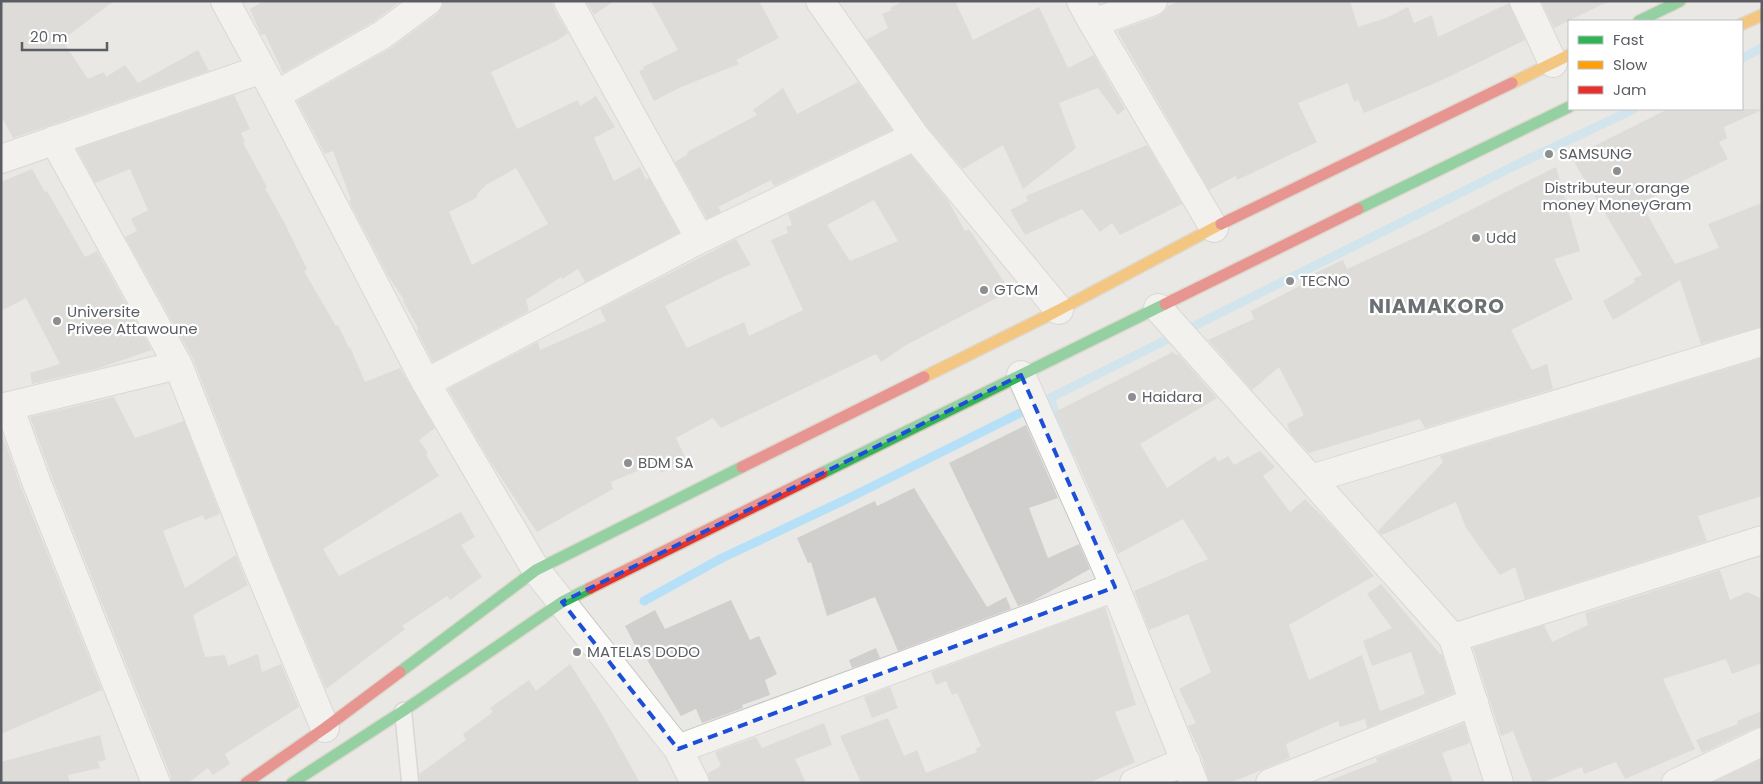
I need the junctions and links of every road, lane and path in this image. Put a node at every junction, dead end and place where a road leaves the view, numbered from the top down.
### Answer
1 (225, 1) edge
2 (428, 1) edge
3 (568, 1) edge
4 (820, 1) edge
5 (1153, 1) edge
6 (1524, 1) edge
7 (1680, 1) edge
8 (1087, 12) edge
9 (1762, 15) edge
10 (1641, 20) edge
11 (1743, 24) edge
12 (1561, 59) edge
13 (262, 70) junction
14 (276, 95) junction
15 (1568, 107) edge
16 (915, 136) junction
17 (54, 140) junction
18 (3, 152) edge
19 (1214, 228) junction
20 (700, 239) junction
21 (1158, 308) junction
22 (1059, 310) junction
23 (1762, 342) edge
24 (178, 365) junction
25 (1021, 375) junction
26 (426, 383) junction
27 (5, 407) edge
28 (1311, 479) junction
29 (1762, 540) edge
30 (536, 570) junction
31 (1114, 587) junction
32 (562, 602) junction
33 (1453, 638) junction
34 (1474, 702) junction
35 (403, 711) junction
36 (325, 728) junction
37 (1762, 742) edge
38 (678, 749) junction
39 (1190, 772) edge
40 (410, 781) dead end
41 (156, 783) edge
42 (246, 783) edge
43 (292, 783) edge
44 (695, 783) edge
45 (1134, 783) edge
46 (1270, 783) edge
47 (1499, 783) edge
48 (1676, 783) edge

1 - 13 street
2 - 14 street
3 - 20 street
4 - 16 street
5 - 8 street
6 - 12 street
7 - 10 main road
8 - 19 street
9 - 11 main road
12 - 19 main road
13 - 14 street
13 - 17 street
14 - 26 street
15 - 21 main road
16 - 20 street
16 - 22 street
17 - 18 street
17 - 24 street
19 - 22 main road
20 - 26 street
21 - 25 main road
21 - 28 street
22 - 30 main road
23 - 28 street
24 - 27 street
24 - 36 street
25 - 31 street
25 - 32 main road
26 - 30 street
27 - 41 street
28 - 33 street
29 - 33 street
30 - 32 street
30 - 36 main road
31 - 38 street
31 - 39 street
32 - 35 main road
32 - 38 street
33 - 34 street
34 - 46 street
34 - 47 street
35 - 40 lane
35 - 43 main road
36 - 42 main road
37 - 48 street
38 - 44 street
39 - 45 street

